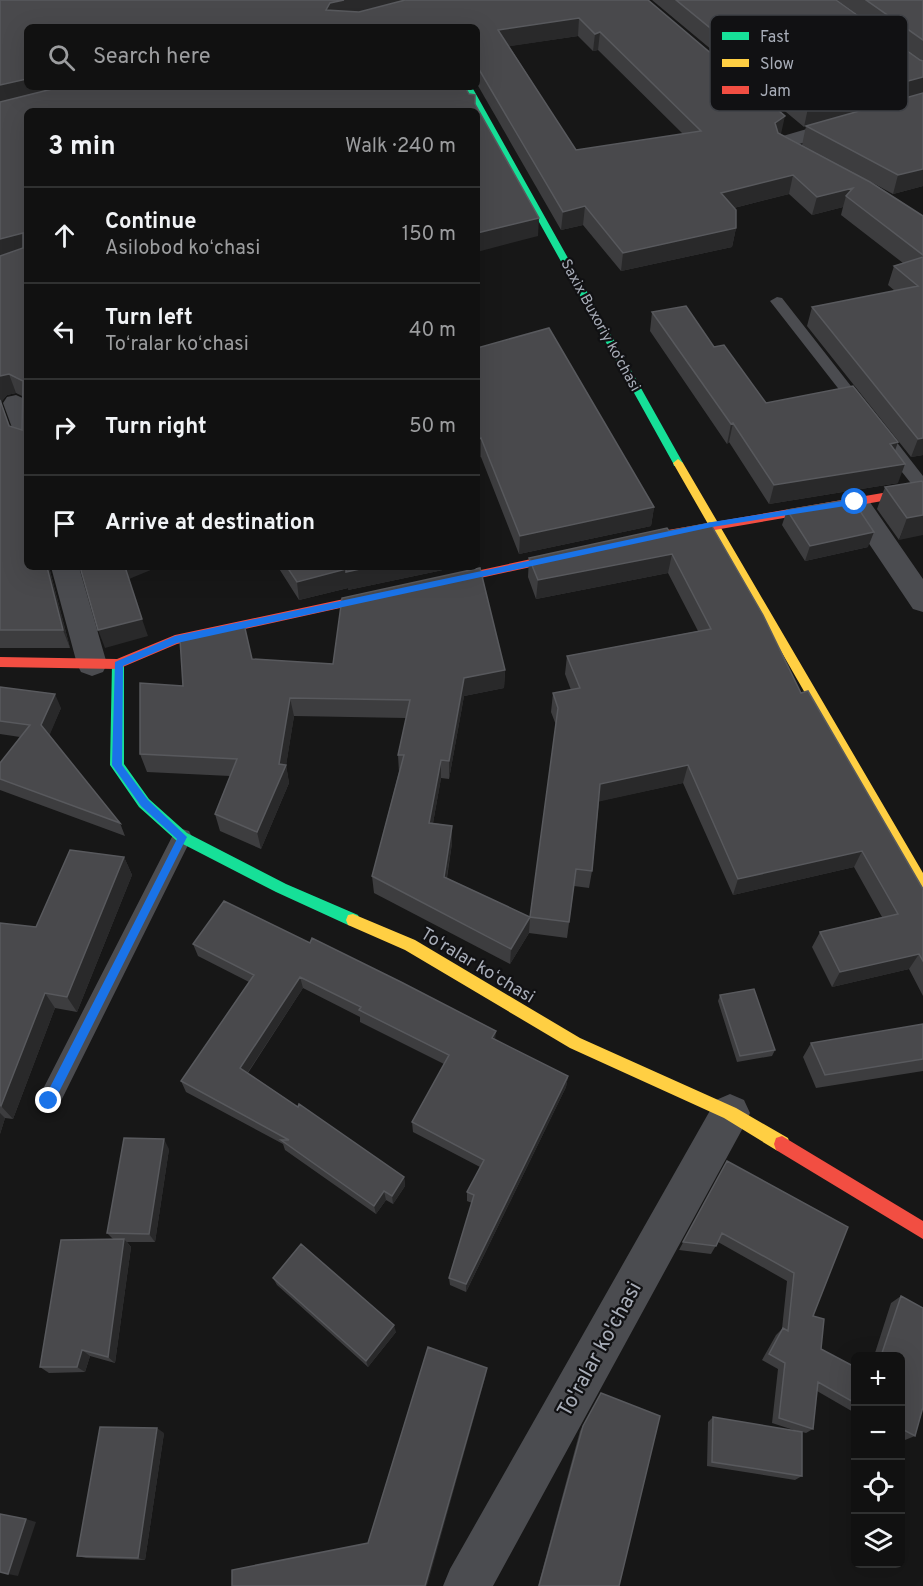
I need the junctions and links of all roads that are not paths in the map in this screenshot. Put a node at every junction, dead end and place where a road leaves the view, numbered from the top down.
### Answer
1 (469, 90) edge
2 (923, 101) edge
3 (908, 105) edge
4 (476, 108) edge
5 (888, 111) edge
6 (782, 121) edge
7 (484, 128) edge
8 (799, 136) junction
9 (828, 171) edge
10 (777, 301) dead end
11 (16, 403) dead end
12 (24, 428) edge
13 (923, 488) edge
14 (855, 502) junction
15 (712, 525) junction
16 (653, 537) edge
17 (583, 552) edge
18 (66, 570) edge
19 (420, 587) edge
20 (397, 592) edge
21 (923, 601) edge
22 (0, 662) edge
23 (105, 664) junction
24 (182, 837) junction
25 (923, 886) edge
26 (49, 1101) dead end
27 (730, 1113) junction
28 (923, 1230) edge
29 (468, 1586) edge

1 - 4 street, Saxix Buxoriy ko‘chasi
2 - 3 street
5 - 8 street
6 - 8 street
7 - 15 street, Saxix Buxoriy ko‘chasi
8 - 9 street
10 - 13 lane
11 - 12 street
13 - 14 street
14 - 15 street
14 - 21 street
15 - 16 street
15 - 25 street, Saxix Buxoriy ko‘chasi
17 - 19 street
18 - 23 street
20 - 23 street
22 - 23 street
23 - 24 street, Toʻralar koʻchasi
24 - 26 lane
24 - 27 street, Toʻralar koʻchasi
27 - 28 street, Toʻralar koʻchasi
27 - 29 street, To'ralar ko'chasi

